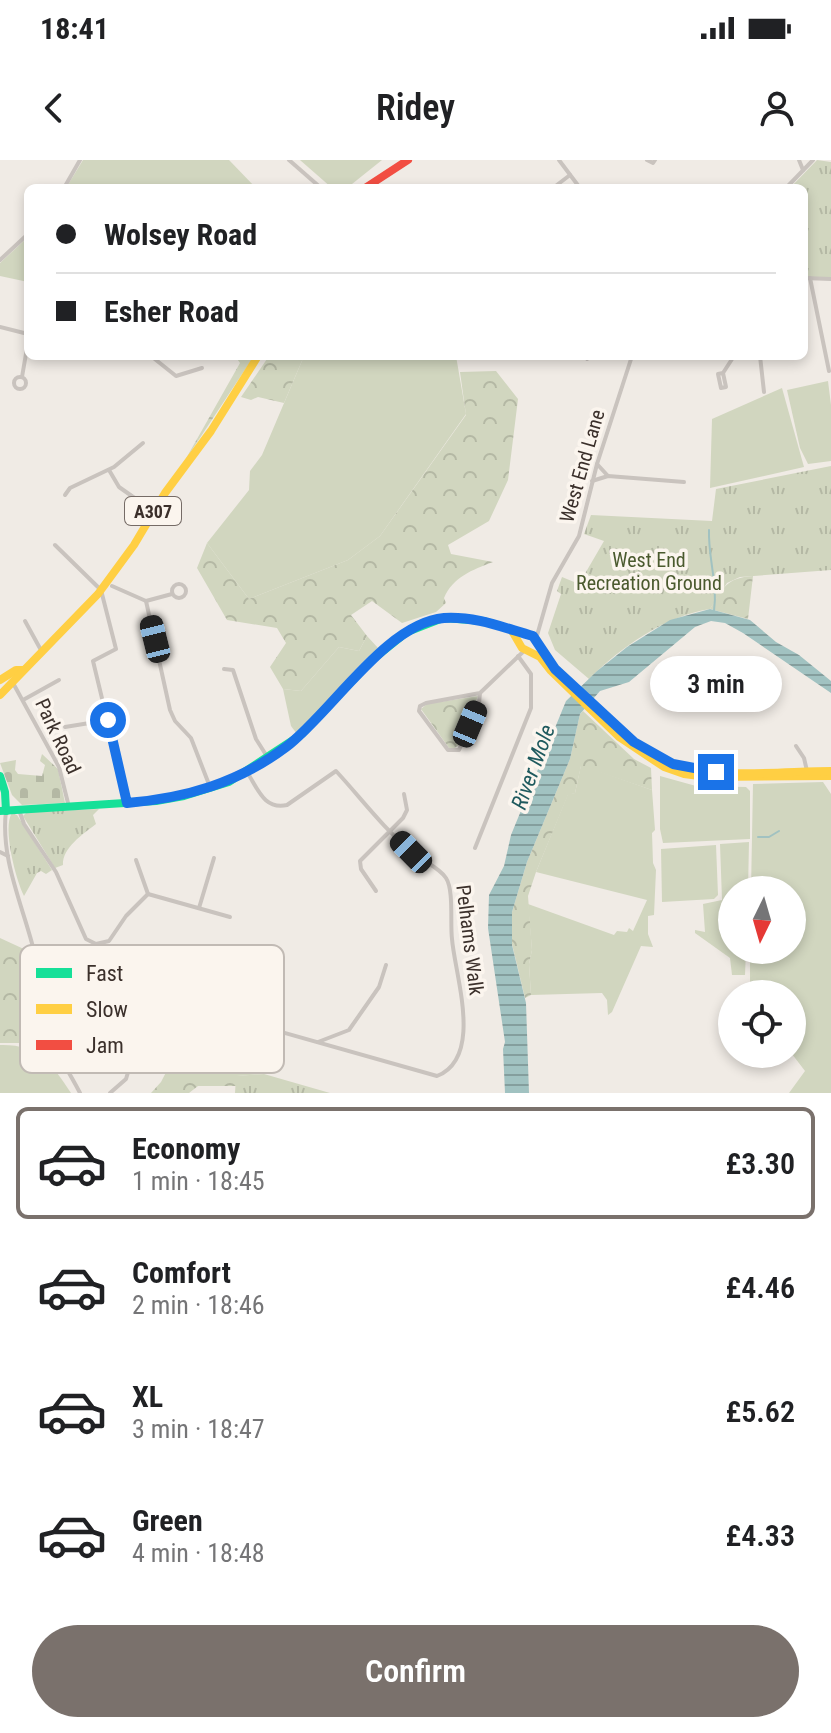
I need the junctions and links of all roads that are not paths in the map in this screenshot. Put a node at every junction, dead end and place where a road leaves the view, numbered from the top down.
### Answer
1 (80, 160) edge
2 (289, 160) edge
3 (408, 160) edge
4 (559, 160) edge
5 (647, 160) edge
6 (655, 160) edge
7 (799, 160) edge
8 (813, 160) edge
9 (803, 170) junction
10 (570, 175) junction
11 (66, 184) edge
12 (316, 184) edge
13 (371, 184) edge
14 (558, 184) edge
15 (577, 184) edge
16 (790, 184) edge
17 (24, 238) edge
18 (0, 260) edge
19 (808, 278) edge
20 (831, 279) edge
21 (808, 282) edge
22 (0, 327) edge
23 (24, 333) edge
24 (25, 360) edge
25 (156, 360) edge
26 (255, 360) edge
27 (631, 360) edge
28 (731, 360) edge
29 (760, 360) edge
30 (202, 368) dead end
31 (829, 371) dead end
32 (723, 373) dead end
33 (22, 377) dead end
34 (764, 392) dead end
35 (143, 443) dead end
36 (597, 464) junction
37 (109, 470) junction
38 (608, 476) junction
39 (592, 481) junction
40 (684, 482) dead end
41 (65, 495) dead end
42 (153, 511) junction
43 (55, 545) dead end
44 (112, 586) dead end
45 (100, 592) junction
46 (172, 594) dead end
47 (146, 601) junction
48 (25, 621) dead end
49 (511, 630) junction
50 (533, 637) junction
51 (523, 650) junction
52 (42, 652) junction
53 (224, 669) dead end
54 (23, 670) junction
55 (0, 680) edge
56 (59, 680) dead end
57 (12, 682) junction
58 (575, 691) junction
59 (480, 693) junction
60 (0, 695) edge
61 (23, 700) junction
62 (595, 711) junction
63 (108, 720) junction
64 (65, 727) dead end
65 (796, 746) dead end
66 (268, 758) junction
67 (807, 771) junction
68 (247, 772) junction
69 (831, 773) edge
70 (0, 776) edge
71 (210, 787) junction
72 (404, 794) dead end
73 (6, 797) junction
74 (127, 803) junction
75 (69, 807) junction
76 (2, 810) edge
77 (19, 810) junction
78 (390, 831) junction
79 (475, 848) dead end
80 (0, 852) edge
81 (8, 856) junction
82 (214, 858) dead end
83 (136, 860) dead end
84 (376, 891) dead end
85 (148, 894) junction
86 (199, 908) junction
87 (230, 917) dead end
88 (109, 941) junction
89 (96, 944) joint
90 (32, 945) edge
91 (108, 945) edge
92 (386, 965) dead end
93 (284, 1032) edge
94 (318, 1042) junction
95 (70, 1073) edge
96 (128, 1073) edge
97 (80, 1093) edge
98 (110, 1093) edge

1 - 11 street
2 - 12 street
3 - 13 main road
4 - 10 street
5 - 6 street
7 - 9 street
8 - 9 street
9 - 16 street
10 - 14 street
10 - 15 street
17 - 18 street
19 - 20 street
21 - 31 street
22 - 23 street
24 - 33 street
25 - 30 street
26 - 42 main road, A307
27 - 36 street, West End Lane
28 - 32 street
29 - 34 street
35 - 37 street
36 - 38 street
36 - 39 street, West End Lane
37 - 41 street
37 - 42 street
38 - 39 street
38 - 40 street
39 - 50 street, West End Lane
42 - 45 main road, A307
43 - 45 street
44 - 47 street
45 - 52 main road, A307
45 - 63 street
46 - 47 street
47 - 71 street
48 - 52 street
49 - 50 main road
49 - 51 main road
49 - 66 main road
50 - 51 main road
50 - 51 main road
50 - 58 main road
51 - 58 main road
51 - 59 street
51 - 79 street
52 - 54 main road, A307
53 - 66 street
54 - 55 main road, A307
54 - 57 main road, A307
56 - 61 street
57 - 60 main road, A307
57 - 61 street, Park Road
58 - 62 main road
59 - 59 street
61 - 75 street, Park Road
62 - 67 main road
62 - 69 main road
63 - 64 street
63 - 74 street
65 - 67 street
66 - 68 main road
67 - 69 main road
68 - 71 main road
68 - 78 street, Pelhams Walk
70 - 73 main road
71 - 74 main road
72 - 78 street
73 - 76 main road
73 - 77 main road
74 - 75 main road
75 - 77 main road
76 - 77 main road
76 - 81 street
77 - 89 street
78 - 84 street
78 - 94 street, Pelhams Walk
80 - 81 street
81 - 90 street
82 - 86 street
83 - 85 street
85 - 86 street
85 - 88 street
86 - 87 street
88 - 89 street
88 - 91 street
92 - 94 street
93 - 94 street
95 - 97 street
96 - 98 street

